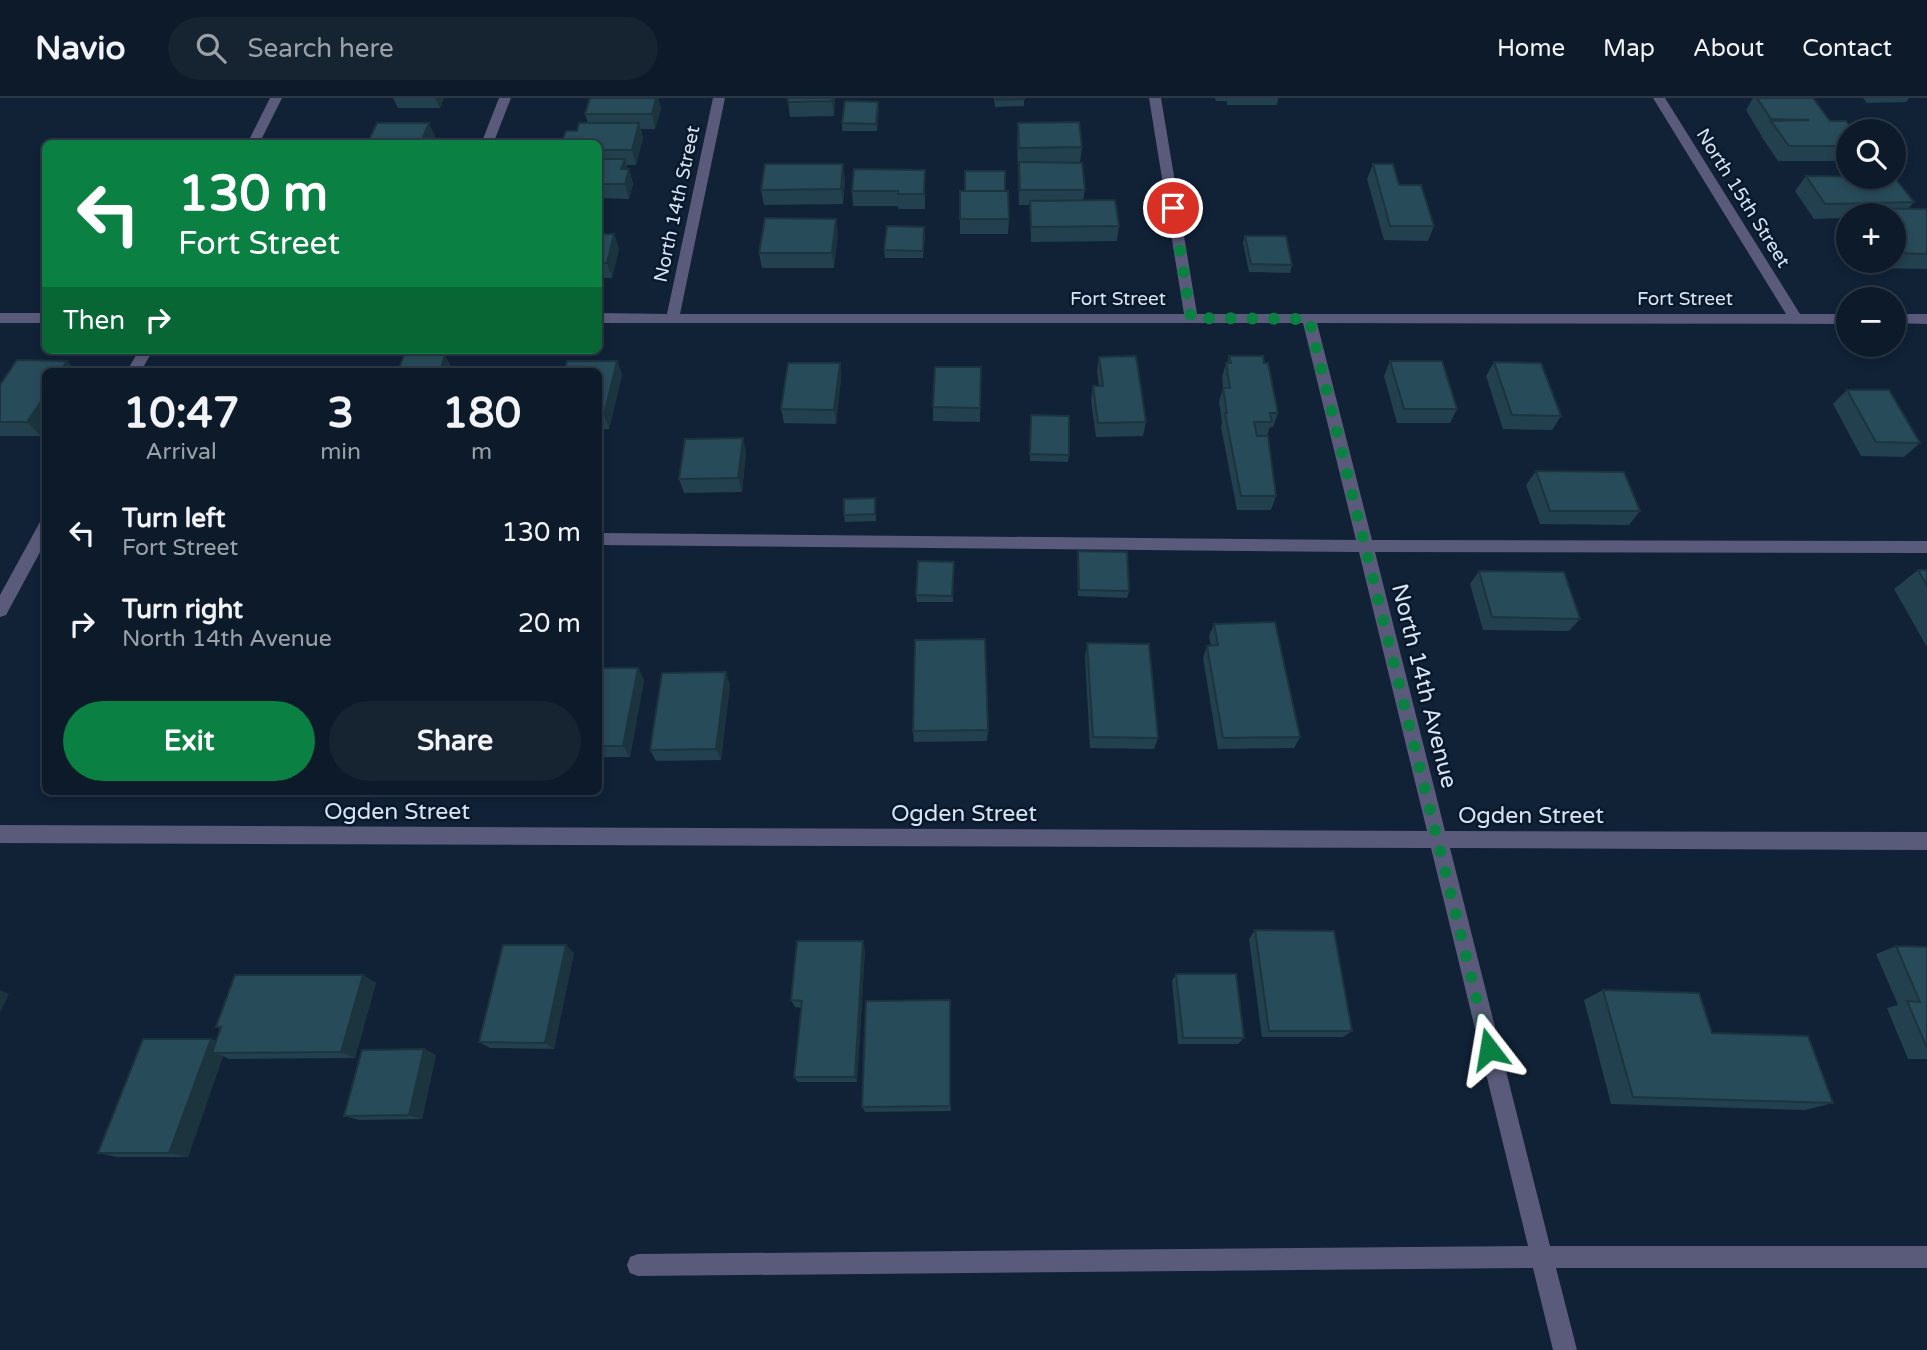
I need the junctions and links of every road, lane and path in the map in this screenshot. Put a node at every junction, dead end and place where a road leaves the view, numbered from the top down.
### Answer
1 (276, 98) edge
2 (505, 98) edge
3 (719, 98) edge
4 (1155, 98) edge
5 (1659, 98) edge
6 (255, 140) edge
7 (489, 140) edge
8 (673, 317) junction
9 (0, 318) edge
10 (42, 318) edge
11 (602, 318) edge
12 (1191, 318) junction
13 (1309, 319) junction
14 (1796, 319) junction
15 (1836, 319) edge
16 (1906, 319) edge
17 (1927, 319) edge
18 (42, 536) edge
19 (602, 539) edge
20 (1365, 546) junction
21 (1927, 547) edge
22 (0, 610) edge
23 (0, 834) edge
24 (1437, 841) junction
25 (1927, 841) edge
26 (1541, 1257) junction
27 (1927, 1257) edge
28 (638, 1265) dead end
29 (1565, 1350) edge

1 - 6 street
2 - 7 street
3 - 8 street, North 14th Street
4 - 12 street
5 - 14 street, North 15th Street
8 - 11 street, Fort Street
8 - 12 street, Fort Street
9 - 10 street
12 - 13 street, Fort Street
13 - 14 street, Fort Street
13 - 20 street, North 14th Avenue
14 - 15 street, Fort Street
16 - 17 street
18 - 22 street
19 - 20 street
20 - 21 street
20 - 24 street, North 14th Avenue
23 - 24 street, Ogden Street
24 - 25 street, Ogden Street
24 - 26 street, North 14th Avenue
26 - 27 street
26 - 28 street
26 - 29 street, North 14th Avenue

